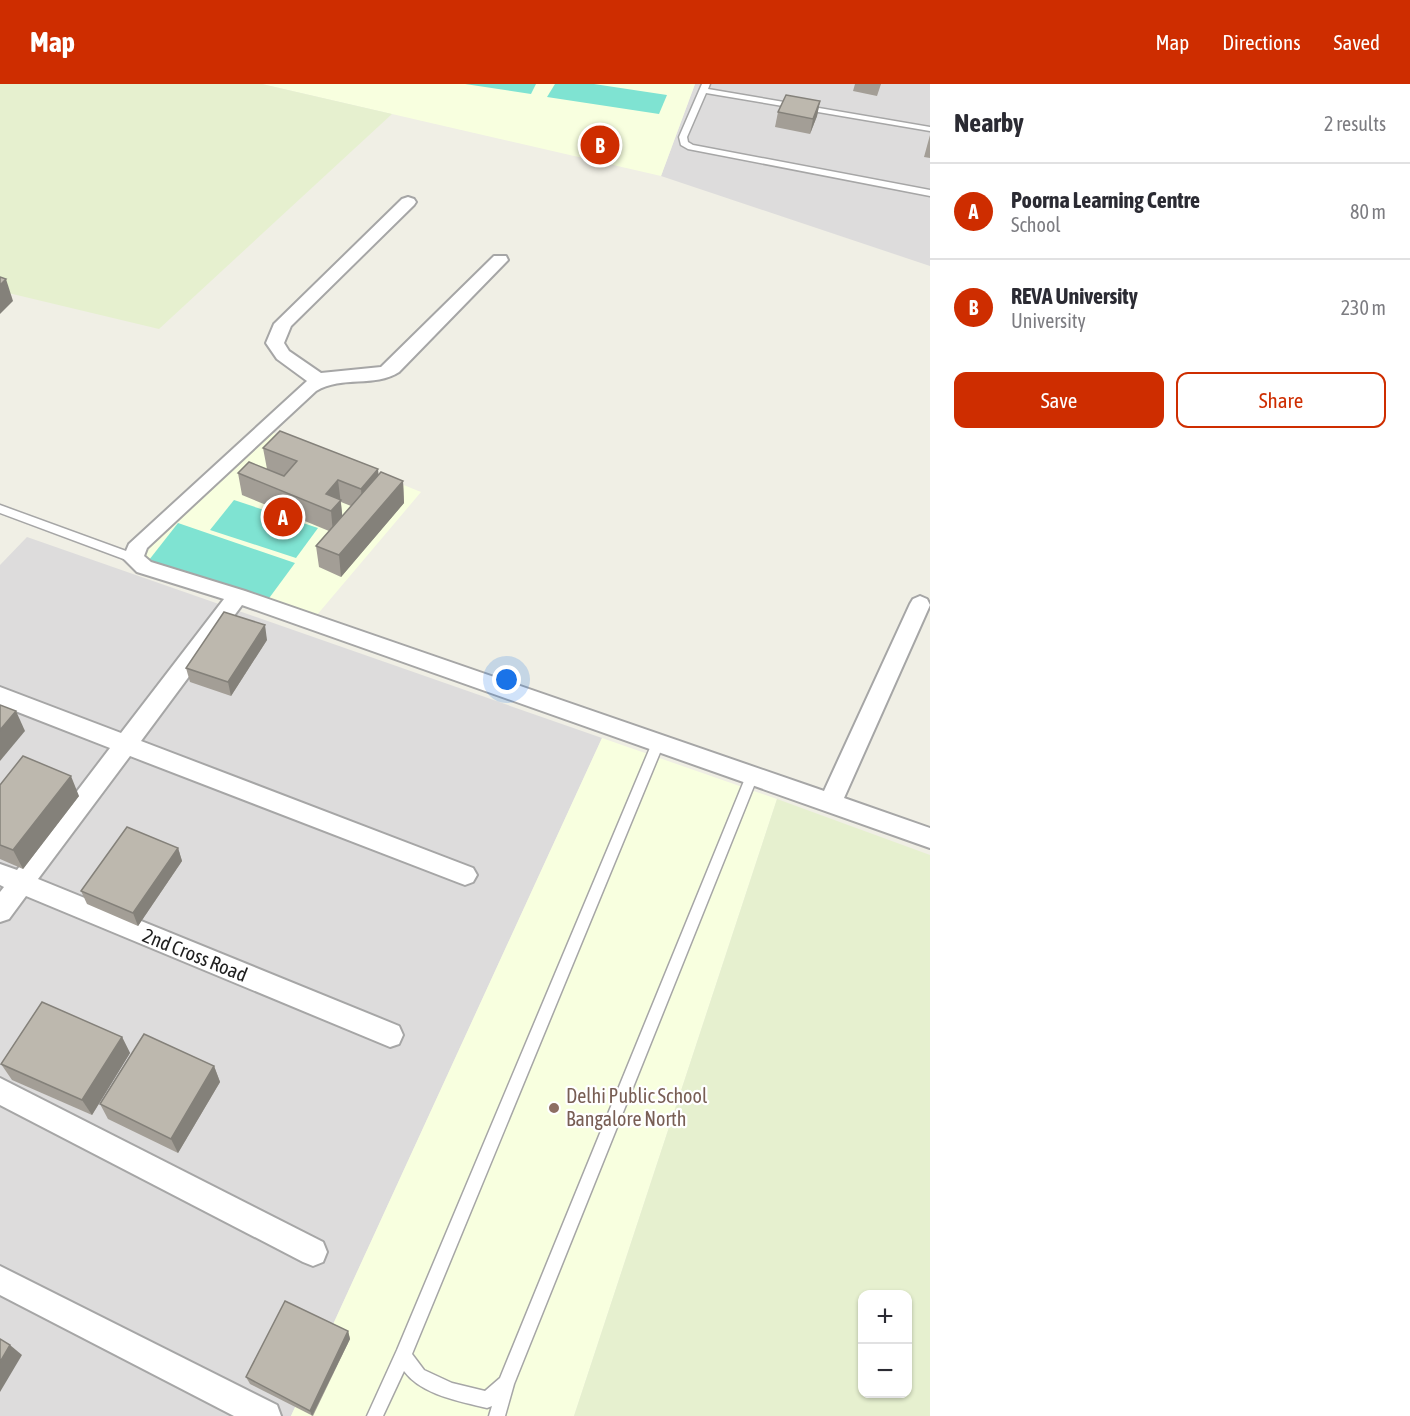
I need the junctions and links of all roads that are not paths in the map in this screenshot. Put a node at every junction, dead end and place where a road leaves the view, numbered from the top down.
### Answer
1 (704, 87) edge
2 (930, 129) edge
3 (930, 193) edge
4 (408, 202) dead end
5 (500, 260) dead end
6 (319, 380) junction
7 (0, 509) edge
8 (132, 558) junction
9 (238, 596) junction
10 (920, 604) dead end
11 (0, 696) edge
12 (125, 742) junction
13 (658, 743) junction
14 (752, 776) junction
15 (831, 803) junction
16 (930, 838) edge
17 (465, 875) dead end
18 (10, 878) edge
19 (0, 911) edge
20 (390, 1035) dead end
21 (0, 1091) edge
22 (313, 1252) dead end
23 (0, 1280) edge
24 (403, 1356) junction
25 (506, 1384) junction
26 (266, 1416) edge
27 (375, 1416) edge
28 (497, 1416) edge

1 - 2 lane
1 - 3 lane
4 - 6 street
5 - 6 street
6 - 8 street
7 - 8 lane
8 - 9 street
9 - 12 street
9 - 13 street
10 - 15 street
11 - 12 street
12 - 17 street
12 - 18 street
13 - 14 street
13 - 24 lane
14 - 15 street
14 - 25 lane
15 - 16 street
18 - 19 street
18 - 20 street, 2nd Cross Road
21 - 22 street
23 - 26 street
24 - 25 lane
24 - 27 lane
25 - 28 lane

